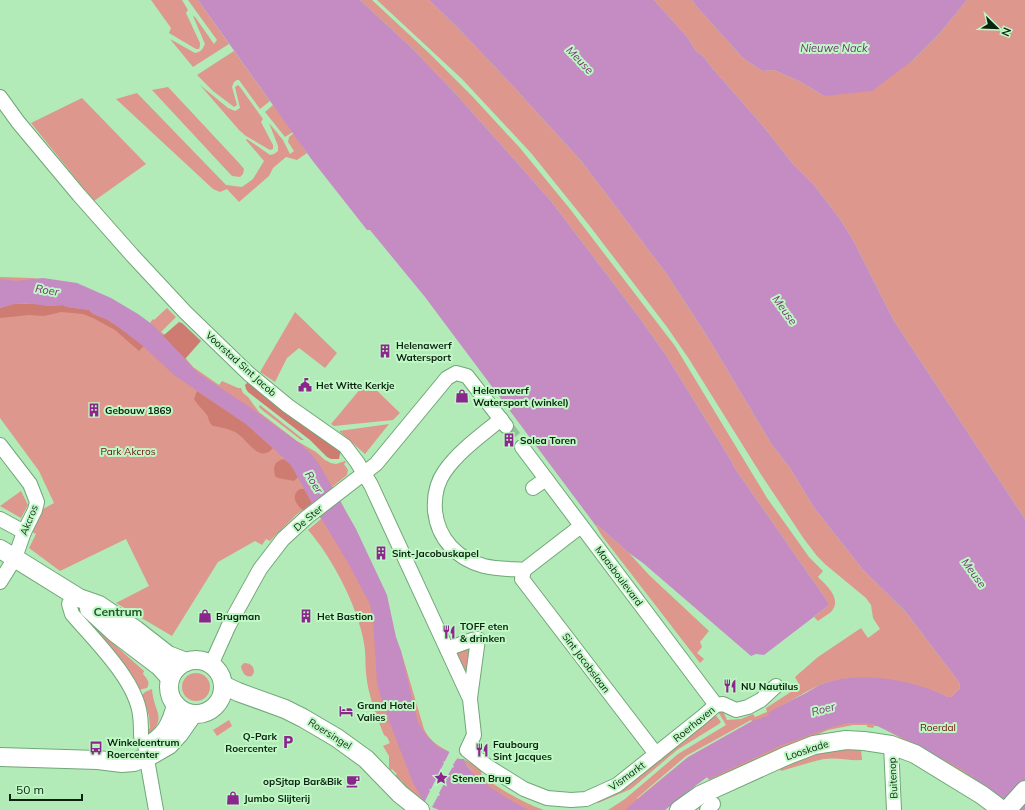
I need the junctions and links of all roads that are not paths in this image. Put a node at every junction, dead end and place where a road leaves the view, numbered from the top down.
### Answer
1 (0, 97) edge
2 (0, 445) edge
3 (522, 446) tunnel mouth
4 (364, 473) junction
5 (546, 479) junction
6 (533, 488) dead end
7 (0, 520) edge
8 (581, 526) junction
9 (24, 532) junction
10 (0, 549) edge
11 (13, 561) junction
12 (524, 570) junction
13 (0, 582) edge
14 (76, 596) junction
15 (447, 649) junction
16 (186, 662) junction
17 (211, 664) junction
18 (170, 678) junction
19 (223, 685) junction
20 (776, 686) dead end
21 (470, 699) junction
22 (176, 705) junction
23 (716, 705) junction
24 (193, 714) junction
25 (141, 736) dead end
26 (891, 745) junction
27 (467, 750) joint
28 (656, 754) junction
29 (0, 757) edge
30 (144, 758) junction
31 (98, 760) junction
32 (1025, 790) edge
33 (1025, 802) edge
34 (156, 810) edge
35 (420, 810) edge
36 (678, 810) edge
37 (894, 810) edge
38 (1002, 810) edge
39 (1007, 810) edge
40 (1018, 810) edge

1 - 4 street, Voorstad Sint Jacob
2 - 9 street, Akcros
3 - 5 street, Maasboulevard
4 - 12 street, De Ster
4 - 15 street, Voorstad Sint Jacob
4 - 17 street, De Ster
5 - 6 street
5 - 8 street, Maasboulevard
7 - 9 street
8 - 12 street
8 - 23 street, Maasboulevard
9 - 11 street, Akcros
10 - 11 main road
11 - 13 street, Akcros
11 - 14 main road
12 - 28 street, Sint Jacobslaan
14 - 16 main road
14 - 18 main road
14 - 25 street
15 - 21 street, Voorstad Sint Jacob
15 - 21 street, Voorstad Sint Jacob
16 - 17 main road
16 - 18 main road
17 - 19 main road
18 - 22 main road
19 - 24 main road
19 - 35 main road, Roersingel
20 - 23 street, Roerhaven
21 - 27 street, Voorstad Sint Jacob
22 - 24 main road
22 - 31 main road
23 - 28 street, Roerhaven
24 - 30 main road
26 - 36 main road, Looskade
26 - 37 street, Buitenop
26 - 38 main road, Looskade
27 - 28 street, Vismarkt
29 - 31 main road
30 - 31 main road
30 - 34 street
32 - 39 main road
33 - 40 main road

